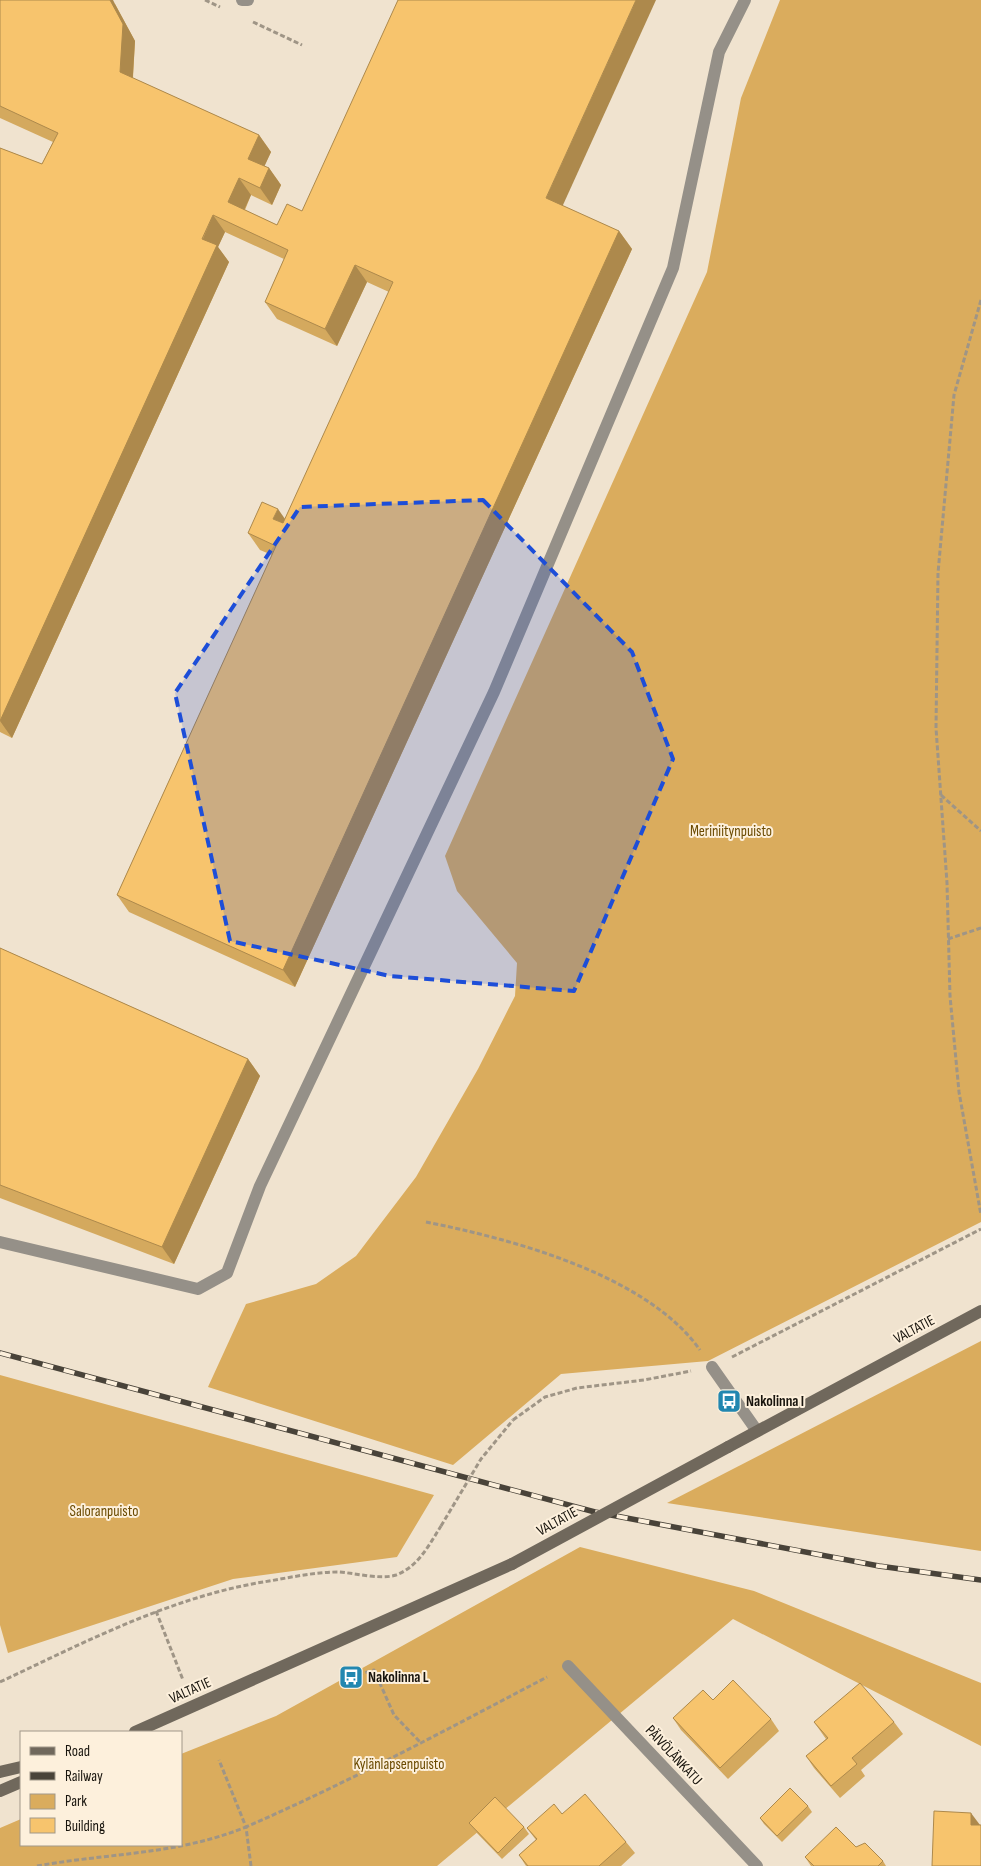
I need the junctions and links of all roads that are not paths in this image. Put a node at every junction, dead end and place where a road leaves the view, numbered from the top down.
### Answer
1 (242, 0) edge
2 (248, 0) edge
3 (745, 0) edge
4 (0, 1242) edge
5 (981, 1311) edge
6 (712, 1367) road end
7 (757, 1431) junction
8 (568, 1666) road end
9 (137, 1731) edge
10 (20, 1767) edge
11 (0, 1772) edge
12 (20, 1782) edge
13 (0, 1791) edge
14 (757, 1866) edge

1 - 2 street
3 - 4 street
5 - 7 main road, VALTATIE
6 - 7 street
7 - 9 main road, VALTATIE, bridge
8 - 14 street, PÄIVÖLÄNKATU
10 - 11 main road
12 - 13 main road

